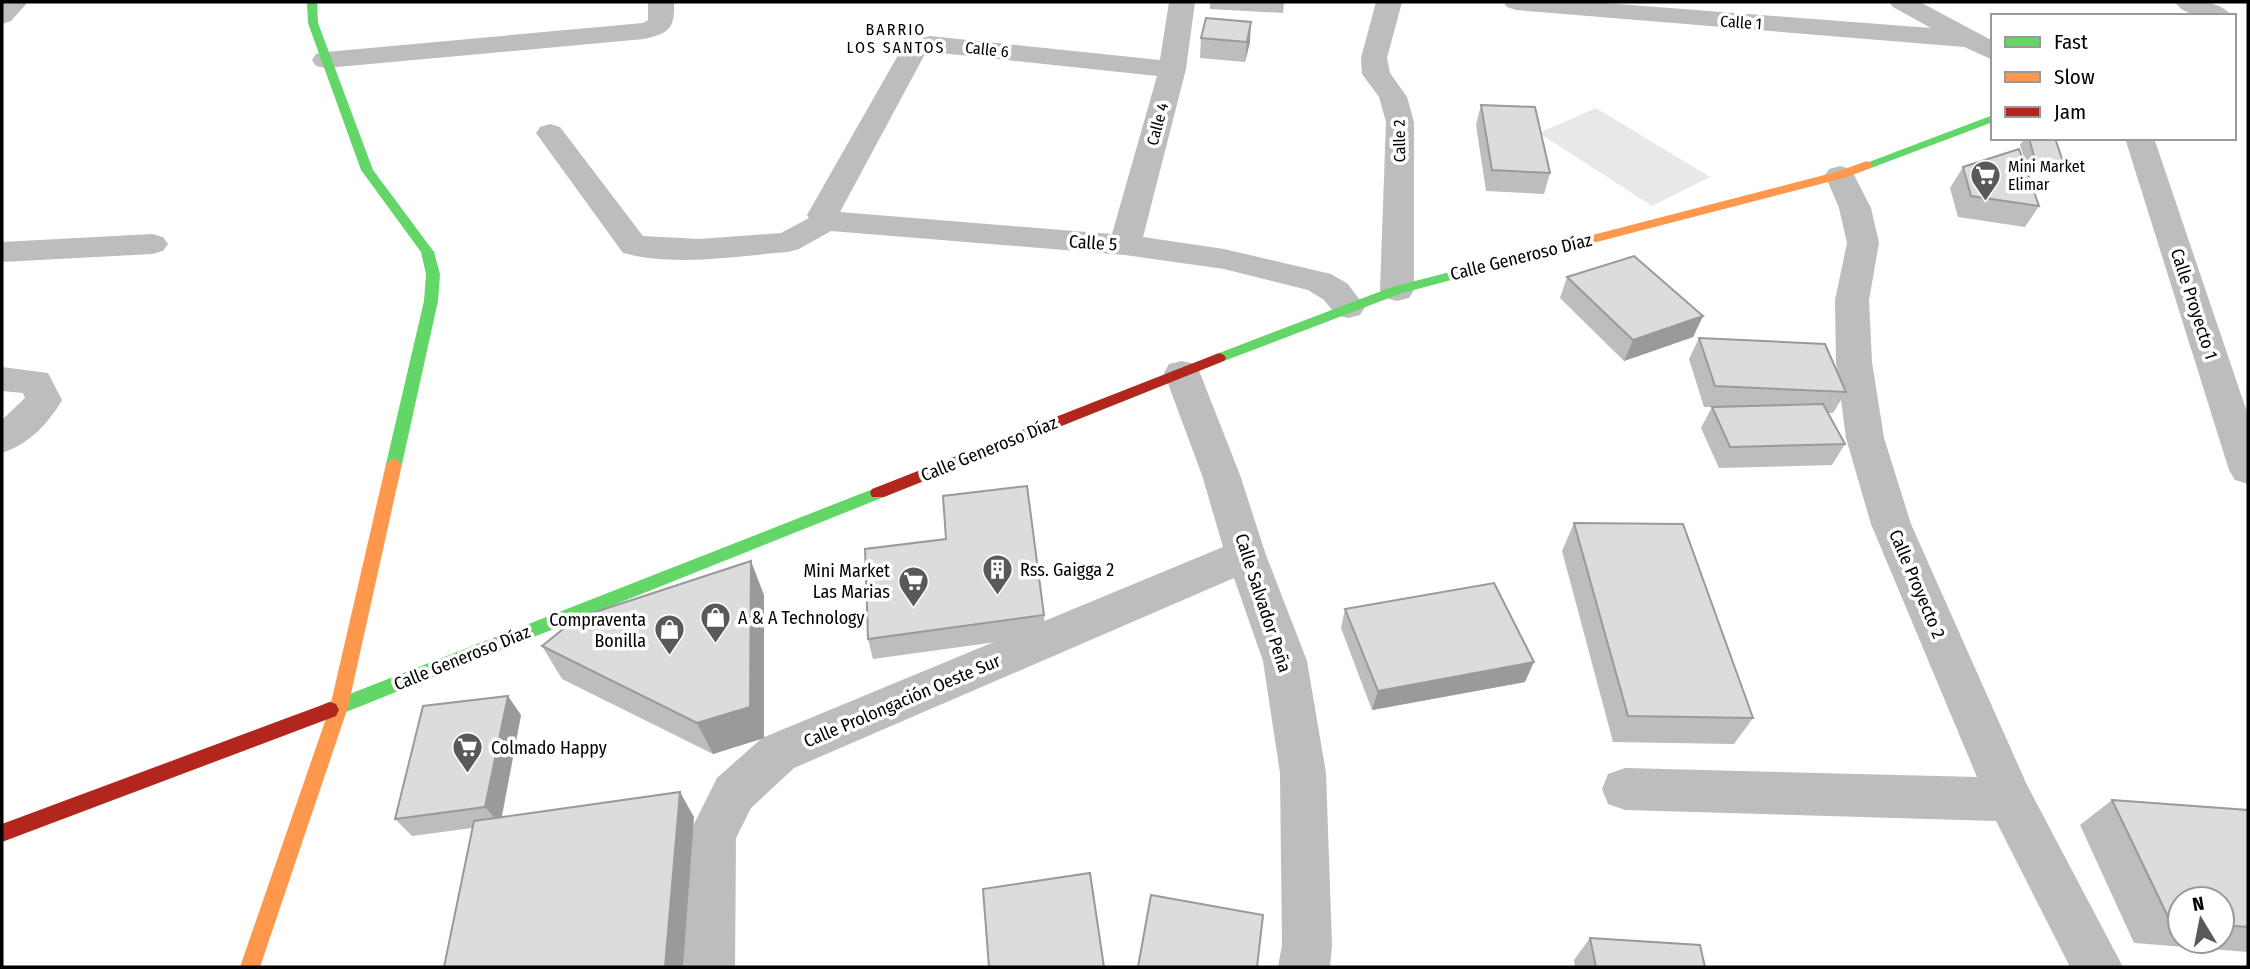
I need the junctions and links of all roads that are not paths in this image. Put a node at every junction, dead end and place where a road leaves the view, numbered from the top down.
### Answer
1 (15, 2) edge
2 (312, 2) edge
3 (661, 2) edge
4 (1182, 2) edge
5 (1389, 2) edge
6 (1516, 2) edge
7 (1902, 2) edge
8 (2188, 2) edge
9 (1622, 8) edge
10 (2216, 14) edge
11 (2, 16) edge
12 (1966, 39) junction
13 (1991, 51) edge
14 (326, 60) junction
15 (1172, 69) junction
16 (1991, 119) edge
17 (550, 133) dead end
18 (2140, 140) edge
19 (1840, 175) junction
20 (826, 221) junction
21 (152, 244) dead end
22 (1125, 245) junction
23 (2, 252) edge
24 (1397, 289) junction
25 (1348, 307) junction
26 (1182, 373) junction
27 (2, 379) edge
28 (2, 439) edge
29 (2248, 470) edge
30 (1246, 555) junction
31 (339, 707) junction
32 (1625, 789) dead end
33 (2010, 800) junction
34 (2, 833) edge
35 (250, 967) edge
36 (709, 967) edge
37 (1304, 967) edge
38 (2097, 967) edge

1 - 11 street
2 - 14 street
3 - 14 street
4 - 15 street, Calle 4
5 - 24 street, Calle 2
6 - 9 street, Calle 1
7 - 12 street
8 - 10 street
9 - 12 street, Calle 1
12 - 13 street
14 - 31 street
15 - 20 street, Calle 6
15 - 22 street, Calle 4
16 - 19 street, Calle Generoso Díaz
17 - 20 street
18 - 29 street, Calle Proyecto 1
19 - 24 street, Calle Generoso Díaz
19 - 33 street, Calle Proyecto 2
20 - 22 street, Calle 5
21 - 23 street
22 - 25 street, Calle 5
24 - 25 street, Calle Generoso Díaz
25 - 26 street, Calle Generoso Díaz
26 - 30 street, Calle Salvador Peña
26 - 31 street, Calle Generoso Díaz
27 - 28 street
30 - 36 street, Calle Prolongación Oeste Sur
30 - 37 street, Calle Salvador Peña
31 - 34 street, Calle Generoso Díaz
31 - 35 street
32 - 33 street
33 - 38 street, Calle Proyecto 2

